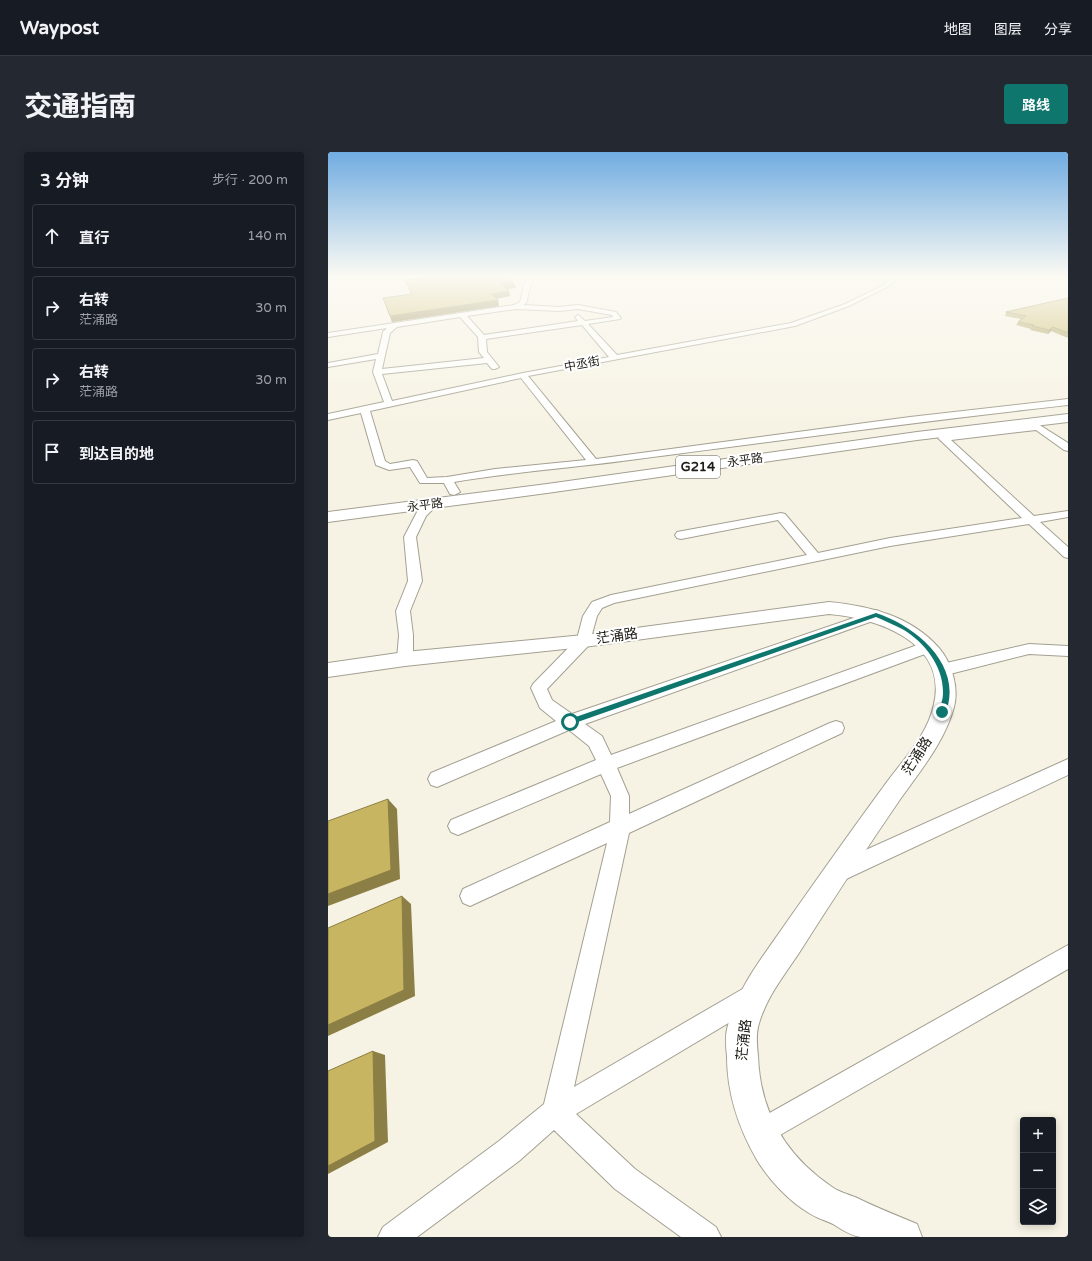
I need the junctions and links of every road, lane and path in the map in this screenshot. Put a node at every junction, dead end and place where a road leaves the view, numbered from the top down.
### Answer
1 (384, 327) edge
2 (393, 327) edge
3 (473, 327) edge
4 (558, 327) edge
5 (587, 327) edge
6 (784, 327) edge
7 (328, 335) edge
8 (482, 337) junction
9 (380, 356) junction
10 (614, 357) junction
11 (490, 360) junction
12 (328, 365) edge
13 (377, 372) junction
14 (523, 375) junction
15 (505, 379) junction
16 (1068, 402) edge
17 (389, 404) junction
18 (365, 410) junction
19 (1068, 412) edge
20 (328, 417) edge
21 (1068, 418) edge
22 (1068, 448) edge
23 (593, 462) junction
24 (447, 480) junction
25 (454, 492) junction
26 (431, 500) junction
27 (328, 508) edge
28 (1068, 514) edge
29 (328, 517) edge
30 (1031, 519) junction
31 (682, 535) dead end
32 (1068, 554) edge
33 (815, 558) junction
34 (876, 615) junction
35 (584, 641) junction
36 (928, 646) junction
37 (1068, 651) edge
38 (405, 659) junction
39 (328, 670) edge
40 (942, 670) junction
41 (570, 722) junction
42 (836, 728) dead end
43 (606, 764) junction
44 (1068, 767) edge
45 (437, 779) dead end
46 (458, 826) dead end
47 (619, 827) junction
48 (836, 873) junction
49 (470, 896) dead end
50 (1068, 956) edge
51 (755, 994) junction
52 (555, 1112) junction
53 (759, 1132) junction
54 (393, 1237) edge
55 (706, 1237) edge
56 (904, 1237) edge

1 - 7 street
2 - 9 street
3 - 8 street
4 - 8 street
5 - 10 street
6 - 10 street, 中丞街
8 - 11 street
9 - 12 street
9 - 13 street
10 - 14 street, 中丞街
11 - 13 street
11 - 15 street
13 - 17 street
14 - 15 street, 中丞街
14 - 23 street
15 - 17 street, 中丞街
16 - 23 street
17 - 18 street, 中丞街
18 - 20 street, 中丞街
18 - 24 street
19 - 25 highway, 永平路 / G214
21 - 26 highway, 永平路 / G214
22 - 30 street
23 - 24 street
24 - 25 street
25 - 26 highway, 永平路 / G214
26 - 27 highway, 永平路 / G214
26 - 29 highway, 永平路 / G214
26 - 38 street
28 - 30 street
30 - 32 street
30 - 33 street
31 - 33 street
33 - 35 street
34 - 35 street, 茫涌路
34 - 36 street, 茫涌路
34 - 41 street
35 - 38 street, 茫涌路
35 - 41 street
36 - 40 street, 茫涌路
36 - 43 street
37 - 40 street
38 - 39 street, 茫涌路
40 - 48 street, 茫涌路
41 - 43 street
41 - 45 street
42 - 47 street
43 - 46 street
43 - 47 street
44 - 48 street
47 - 49 street
47 - 52 street
48 - 51 street, 茫涌路
50 - 53 street
51 - 52 street
51 - 53 street, 茫涌路
52 - 54 street
52 - 55 street
53 - 56 street, 茫涌路

